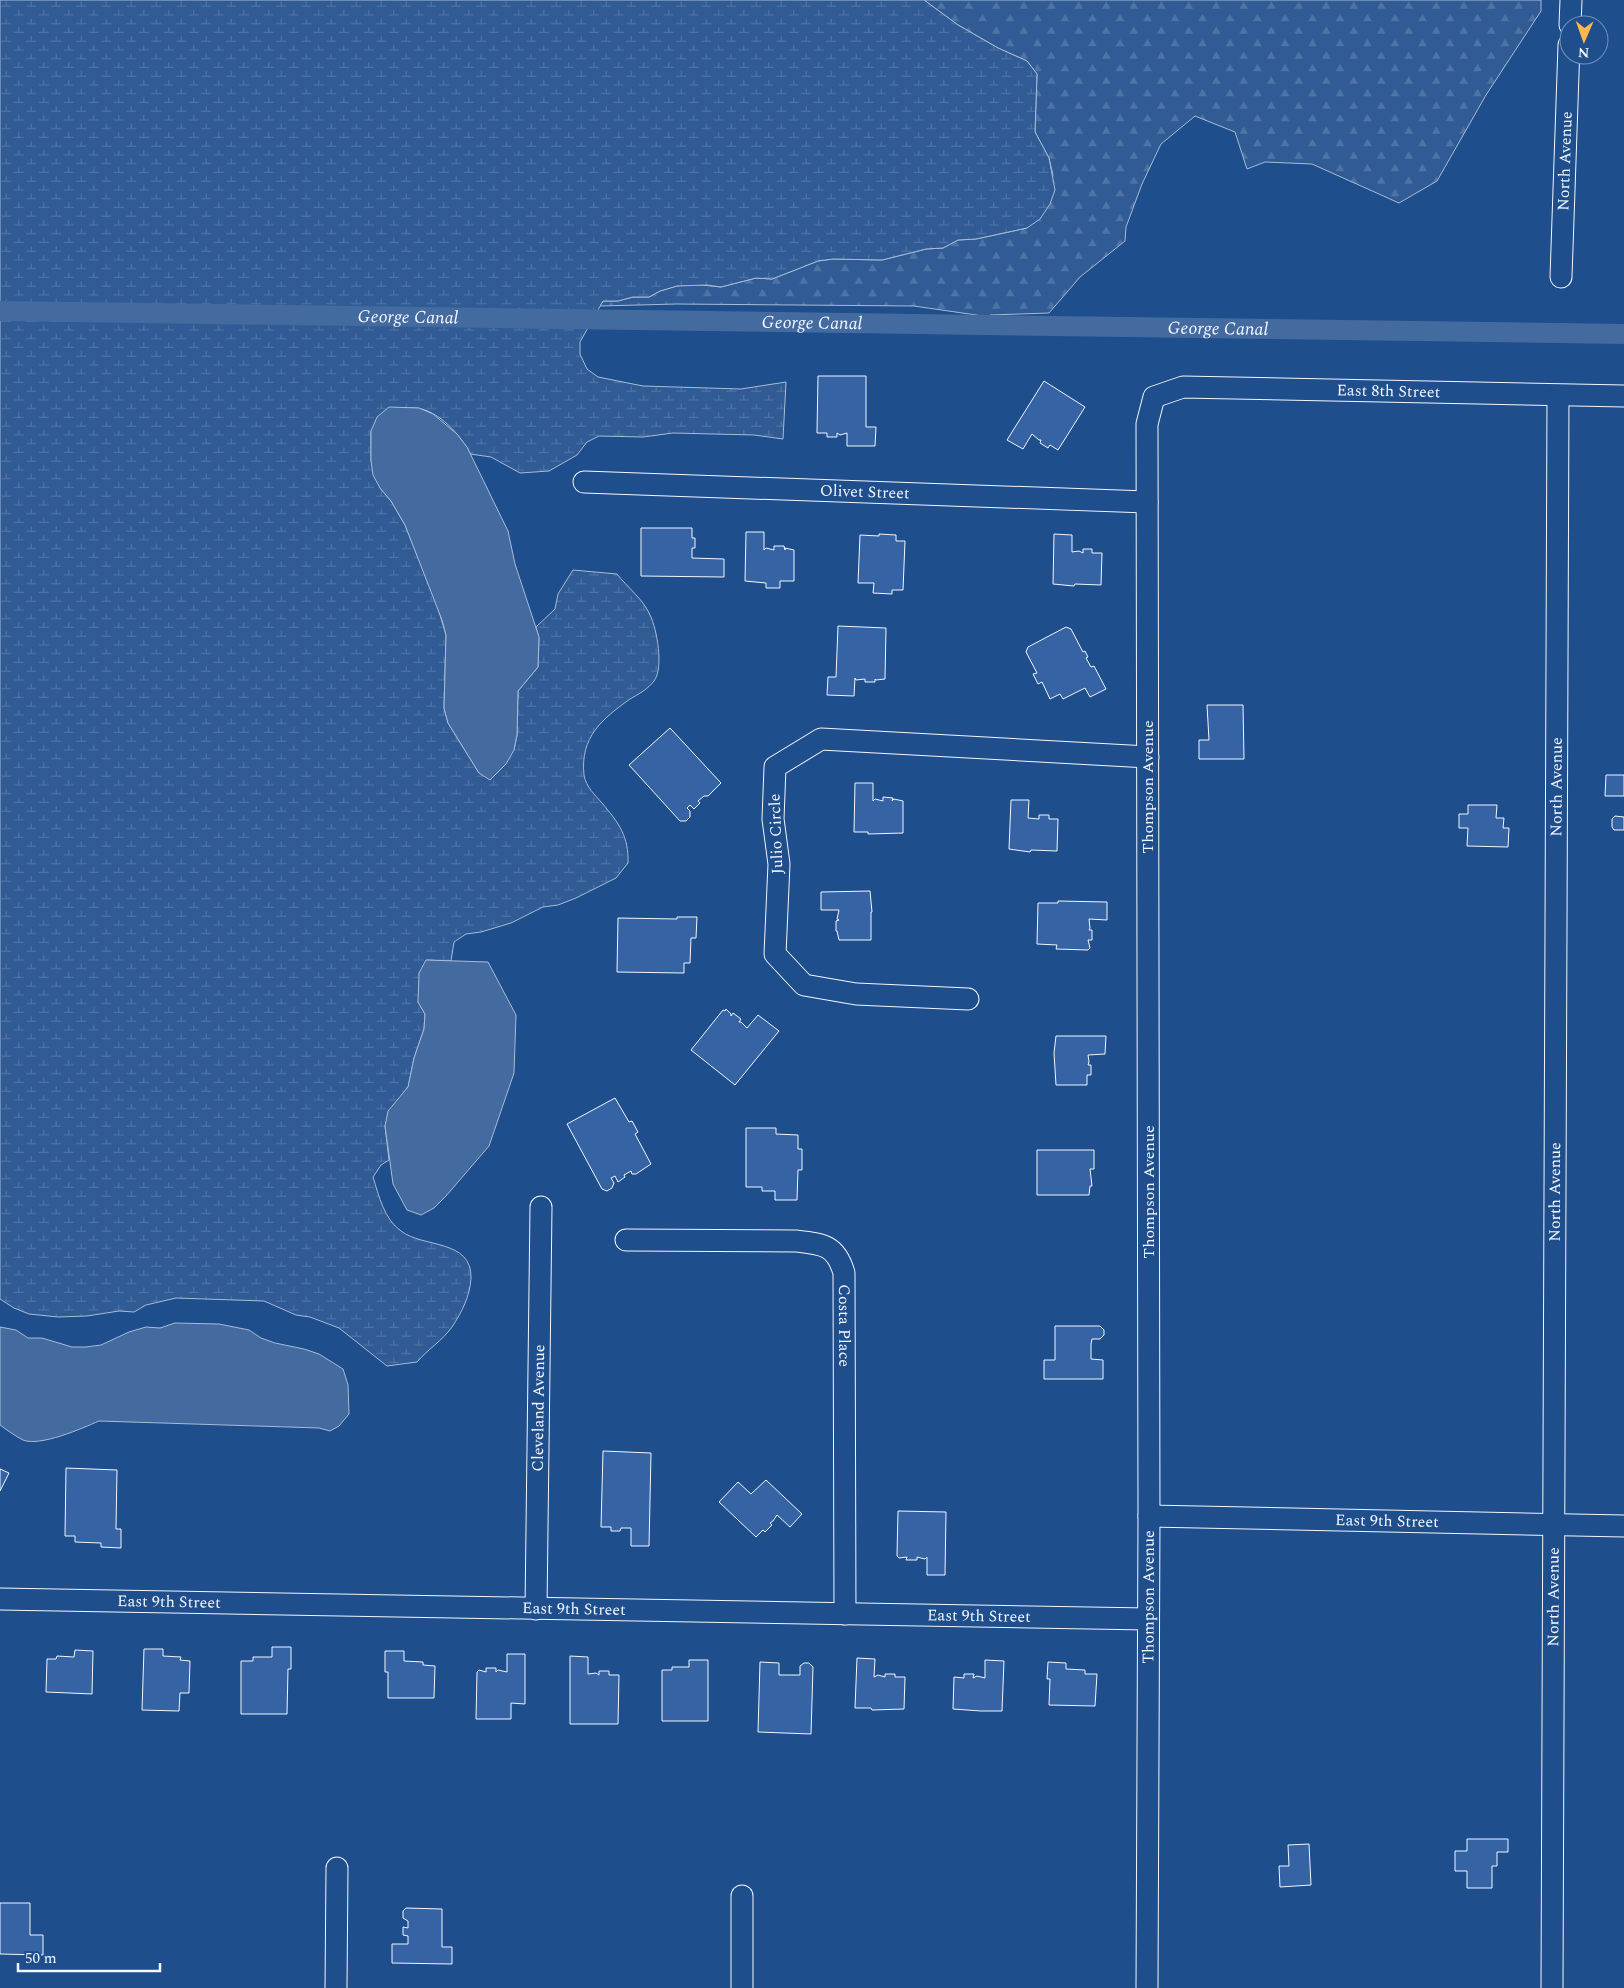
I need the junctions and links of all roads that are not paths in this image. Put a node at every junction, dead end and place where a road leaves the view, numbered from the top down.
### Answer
1 (1570, 0) edge
2 (1570, 15) edge
3 (1568, 65) edge
4 (1561, 277) dead end
5 (1558, 396) junction
6 (1624, 396) edge
7 (1154, 397) joint
8 (584, 482) dead end
9 (1147, 502) junction
10 (1148, 757) junction
11 (968, 999) dead end
12 (541, 1207) dead end
13 (626, 1240) dead end
14 (1149, 1516) junction
15 (1553, 1525) junction
16 (1624, 1526) edge
17 (0, 1599) edge
18 (536, 1609) junction
19 (845, 1614) junction
20 (1148, 1619) junction
21 (337, 1868) dead end
22 (742, 1896) dead end
23 (336, 1988) edge
24 (742, 1988) edge
25 (1147, 1988) edge
26 (1552, 1988) edge

1 - 2 street
3 - 4 street, North Avenue
5 - 6 street, East 8th Street
5 - 7 street, East 8th Street
5 - 15 street, North Avenue
7 - 9 street, Thompson Avenue
8 - 9 street, Olivet Street
9 - 10 street, Thompson Avenue
10 - 11 street, Julio Circle
10 - 14 street, Thompson Avenue
12 - 18 street, Cleveland Avenue
13 - 19 street, Costa Place
14 - 15 street, East 9th Street
14 - 20 street, Thompson Avenue
15 - 16 street, East 9th Street
15 - 26 street, North Avenue
17 - 18 street, East 9th Street
18 - 19 street, East 9th Street
19 - 20 street, East 9th Street
20 - 25 street, Thompson Avenue
21 - 23 street
22 - 24 street

